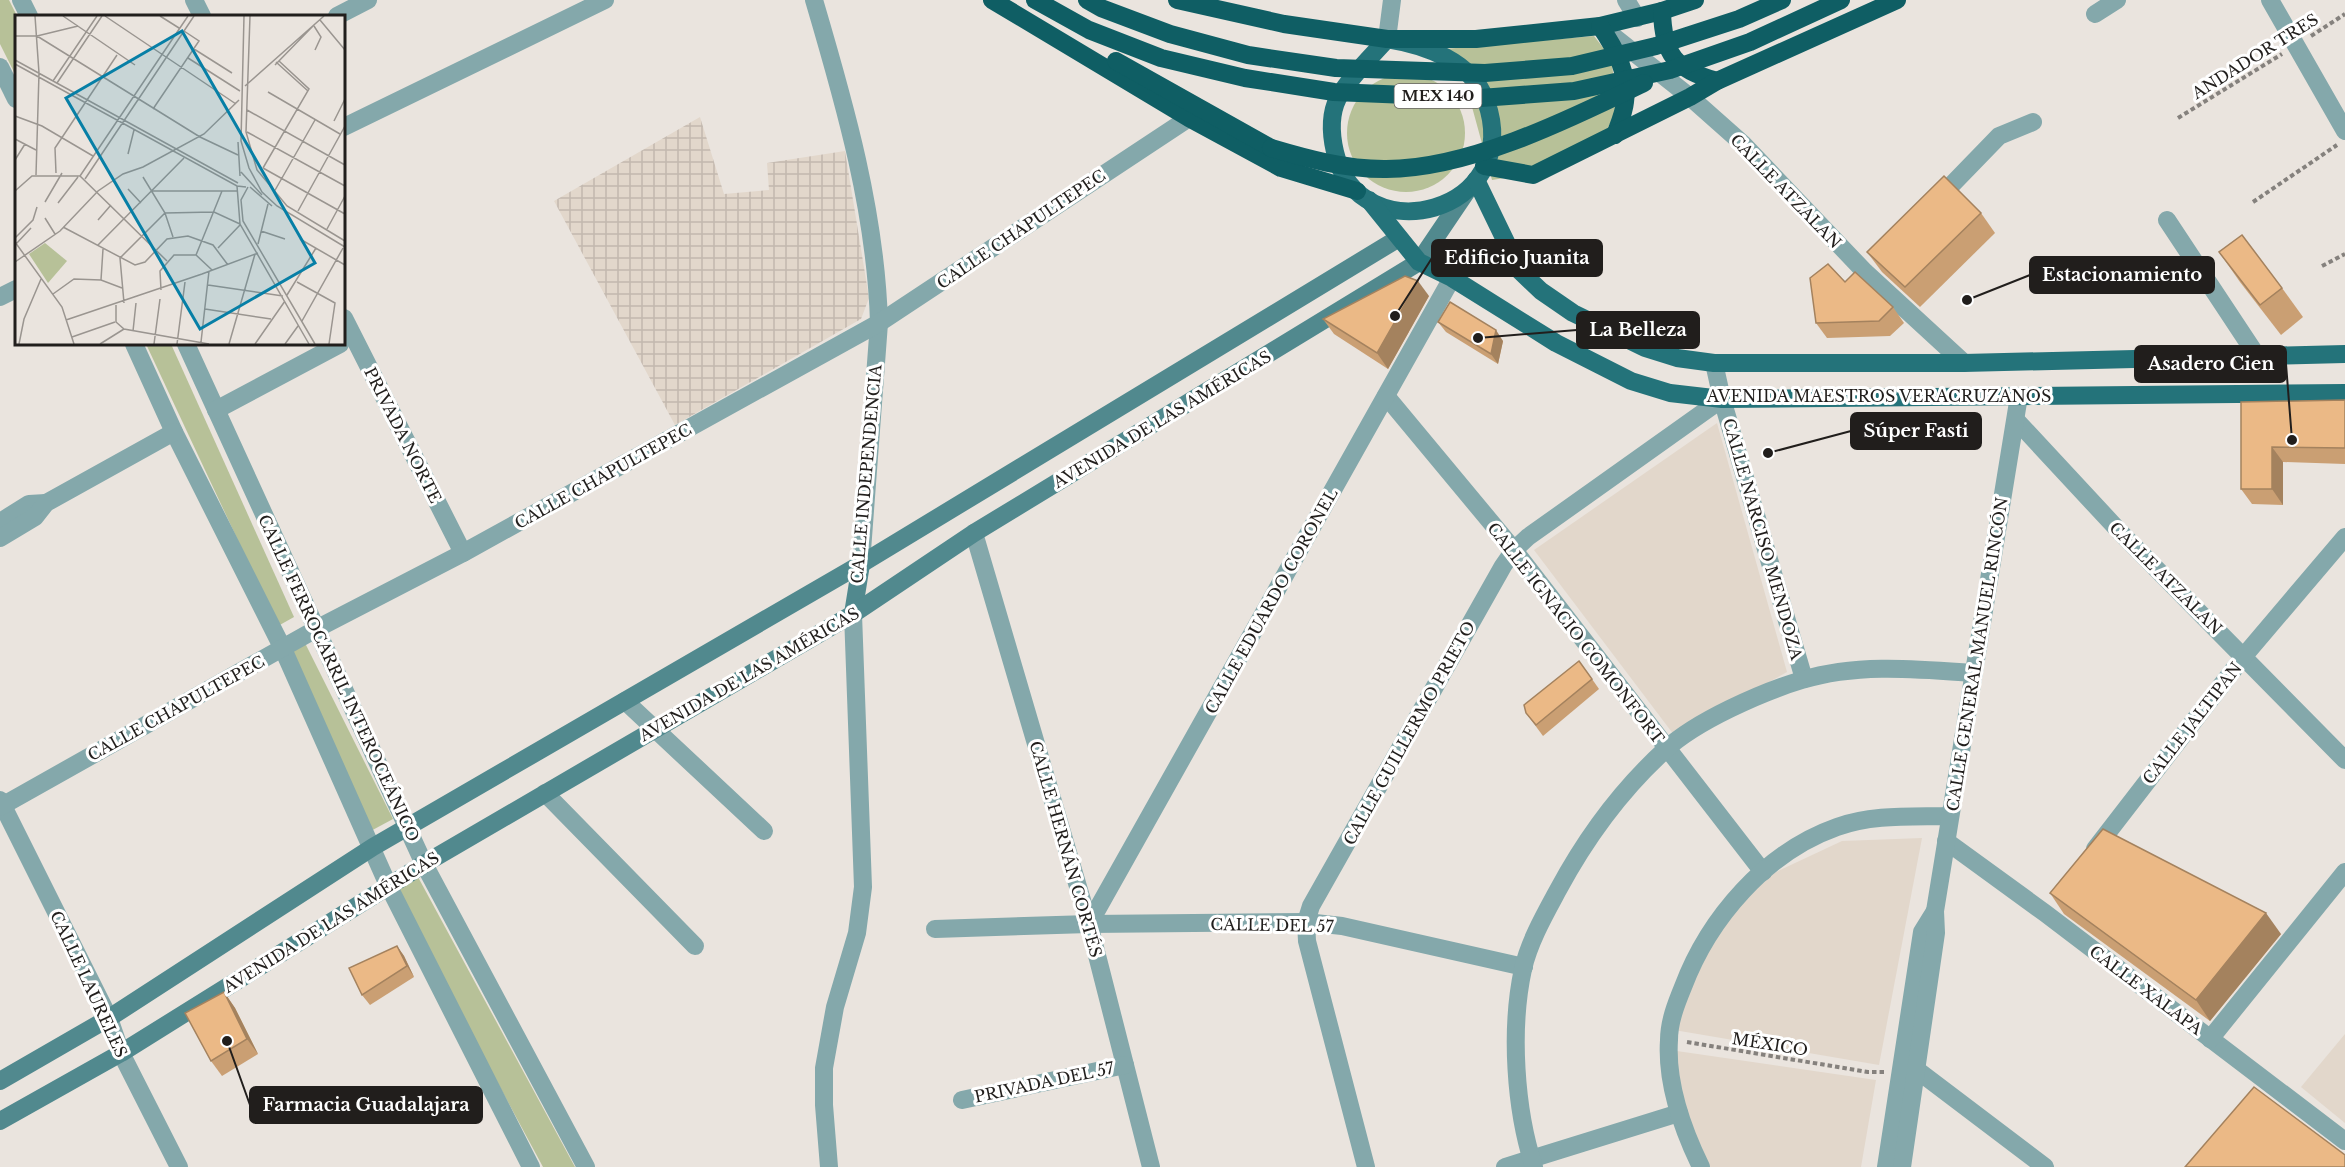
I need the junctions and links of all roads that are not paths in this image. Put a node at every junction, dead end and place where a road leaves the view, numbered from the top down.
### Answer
1 (21, 0) edge
2 (195, 0) edge
3 (368, 0) edge
4 (605, 0) edge
5 (814, 0) edge
6 (992, 0) edge
7 (1035, 0) edge
8 (1087, 0) edge
9 (1177, 0) edge
10 (1392, 0) edge
11 (1626, 0) edge
12 (1695, 0) edge
13 (1782, 0) edge
14 (1841, 0) edge
15 (1897, 0) edge
16 (2117, 0) edge
17 (2270, 0) edge
18 (1662, 11) junction
19 (2095, 14) dead end
20 (28, 15) edge
21 (202, 15) edge
22 (338, 15) edge
23 (1016, 15) junction
24 (1637, 18) junction
25 (1600, 26) junction
26 (1387, 39) junction
27 (0, 67) edge
28 (1670, 69) junction
29 (1717, 81) junction
30 (15, 97) edge
31 (1690, 97) junction
32 (1189, 118) junction
33 (2033, 122) dead end
34 (345, 127) edge
35 (2345, 131) edge
36 (1615, 135) junction
37 (1476, 179) junction
38 (1363, 196) junction
39 (1924, 213) edge
40 (2167, 220) dead end
41 (1398, 238) junction
42 (1419, 262) junction
43 (1452, 279) junction
44 (15, 290) edge
45 (0, 297) edge
46 (879, 323) junction
47 (346, 341) edge
48 (135, 345) edge
49 (186, 345) edge
50 (338, 345) edge
51 (2345, 354) edge
52 (2257, 356) junction
53 (1714, 363) junction
54 (1964, 363) junction
55 (2345, 393) edge
56 (1386, 396) junction
57 (2019, 396) junction
58 (1722, 399) junction
59 (216, 410) junction
60 (2016, 420) junction
61 (174, 432) junction
62 (46, 503) junction
63 (0, 522) edge
64 (974, 533) junction
65 (2345, 537) edge
66 (0, 538) edge
67 (1514, 550) junction
68 (463, 553) junction
69 (861, 564) junction
70 (853, 614) junction
71 (318, 628) junction
72 (283, 648) junction
73 (2244, 656) junction
74 (1974, 673) junction
75 (1804, 679) junction
76 (625, 701) junction
77 (655, 728) junction
78 (1666, 748) junction
79 (2345, 760) edge
80 (545, 793) junction
81 (1, 804) edge
82 (1950, 816) junction
83 (407, 827) junction
84 (764, 831) dead end
85 (1946, 841) junction
86 (373, 848) junction
87 (2088, 858) edge
88 (424, 864) junction
89 (1763, 872) junction
90 (2345, 872) edge
91 (388, 885) junction
92 (2059, 895) edge
93 (1935, 911) junction
94 (2045, 914) junction
95 (1305, 922) junction
96 (1089, 924) junction
97 (936, 929) dead end
98 (695, 946) dead end
99 (1524, 967) junction
100 (109, 1018) junction
101 (2210, 1040) junction
102 (121, 1053) junction
103 (1125, 1065) junction
104 (1917, 1070) junction
105 (0, 1081) edge
106 (962, 1100) dead end
107 (1679, 1113) junction
108 (0, 1121) edge
109 (2345, 1141) edge
110 (1533, 1163) edge
111 (179, 1167) edge
112 (531, 1167) edge
113 (586, 1167) edge
114 (829, 1167) edge
115 (1151, 1167) edge
116 (1366, 1167) edge
117 (1504, 1167) edge
118 (1701, 1167) edge
119 (1886, 1167) edge
120 (1902, 1167) edge
121 (2045, 1167) edge

1 - 20 street
2 - 21 street
3 - 22 street
4 - 34 street
5 - 46 street, CALLE INDEPENDENCIA
6 - 23 highway
7 - 28 highway, MEX 140, bridge
8 - 13 highway, MEX 140, bridge
9 - 26 highway, MEX 140
10 - 26 street
11 - 24 street
12 - 18 highway, MEX 140
14 - 28 highway, MEX 140, bridge
15 - 29 highway
16 - 19 street
17 - 35 street
18 - 24 highway, MEX 140
18 - 29 highway
23 - 28 highway, bridge
23 - 32 highway
24 - 25 highway, MEX 140
25 - 26 highway, MEX 140
25 - 31 street, CALLE ATZALAN
25 - 36 highway
26 - 37 main road, MEX 140
26 - 38 main road
27 - 30 street
29 - 31 highway
31 - 36 highway
31 - 54 street, CALLE ATZALAN
32 - 38 highway
32 - 46 street, CALLE CHAPULTEPEC
33 - 39 street
36 - 37 highway
37 - 38 main road
37 - 42 main road, AVENIDA DE LAS AMÉRICAS
37 - 53 main road, AVENIDA MAESTROS VERACRUZANOS
38 - 41 main road, AVENIDA MAESTROS VERACRUZANOS
40 - 52 street
41 - 42 main road, AVENIDA MAESTROS VERACRUZANOS
41 - 69 main road, AVENIDA DE LAS AMÉRICAS
42 - 43 main road, AVENIDA MAESTROS VERACRUZANOS
42 - 64 main road, AVENIDA DE LAS AMÉRICAS
43 - 56 street, CALLE EDUARDO CORONEL
43 - 58 main road, AVENIDA MAESTROS VERACRUZANOS
44 - 45 street
46 - 68 street, CALLE CHAPULTEPEC
46 - 69 street, CALLE INDEPENDENCIA
47 - 68 street, PRIVADA NORTE
48 - 61 street
49 - 59 street, CALLE FERROCARRIL INTEROCEÁNICO
50 - 59 street
51 - 52 main road, AVENIDA MAESTROS VERACRUZANOS
52 - 54 main road, AVENIDA MAESTROS VERACRUZANOS
53 - 54 main road, AVENIDA MAESTROS VERACRUZANOS
53 - 58 street, CALLE NARCISO MENDOZA
55 - 57 main road, AVENIDA MAESTROS VERACRUZANOS
56 - 67 street, CALLE IGNACIO COMONFORT
56 - 96 street, CALLE EDUARDO CORONEL
57 - 58 main road, AVENIDA MAESTROS VERACRUZANOS
57 - 60 street, CALLE GENERAL MANUEL RINCÓN
58 - 67 street, CALLE GUILLERMO PRIETO
58 - 75 street, CALLE NARCISO MENDOZA
59 - 71 street, CALLE FERROCARRIL INTEROCEÁNICO
60 - 73 street, CALLE ATZALAN
60 - 74 street, CALLE GENERAL MANUEL RINCÓN
61 - 62 street
61 - 72 street
62 - 63 street
62 - 66 street
64 - 70 main road, AVENIDA DE LAS AMÉRICAS
64 - 96 street, CALLE HERNÁN CORTÉS
65 - 73 street, CALLE JALTIPAN
67 - 78 street, CALLE IGNACIO COMONFORT
67 - 95 street, CALLE GUILLERMO PRIETO
68 - 71 street, CALLE CHAPULTEPEC
69 - 70 main road, CALLE INDEPENDENCIA
69 - 76 main road, AVENIDA DE LAS AMÉRICAS
70 - 77 main road, AVENIDA DE LAS AMÉRICAS
70 - 114 street, CALLE INDEPENDENCIA
71 - 72 street, CALLE CHAPULTEPEC
71 - 83 street, CALLE FERROCARRIL INTEROCEÁNICO
72 - 81 street, CALLE CHAPULTEPEC
72 - 86 street
73 - 79 street, CALLE ATZALAN
73 - 87 street, CALLE JALTIPAN
74 - 75 street
74 - 82 street, CALLE GENERAL MANUEL RINCÓN
75 - 78 street
76 - 77 street
76 - 83 main road, AVENIDA DE LAS AMÉRICAS
77 - 80 main road, AVENIDA DE LAS AMÉRICAS
77 - 84 street
78 - 89 street, CALLE IGNACIO COMONFORT
78 - 99 street
80 - 88 main road, AVENIDA DE LAS AMÉRICAS
80 - 98 street
81 - 100 street, CALLE LAURELES
82 - 85 street, CALLE GENERAL MANUEL RINCÓN
82 - 89 street
83 - 86 main road, AVENIDA DE LAS AMÉRICAS
83 - 88 street, CALLE FERROCARRIL INTEROCEÁNICO
85 - 93 street, CALLE GENERAL MANUEL RINCÓN
85 - 94 street, CALLE XALAPA
86 - 91 street
86 - 100 main road, AVENIDA DE LAS AMÉRICAS
88 - 91 main road, AVENIDA DE LAS AMÉRICAS
88 - 113 street, CALLE FERROCARRIL INTEROCEÁNICO
89 - 107 street
90 - 101 street
91 - 102 main road, AVENIDA DE LAS AMÉRICAS
91 - 112 street
92 - 94 street
93 - 104 street, CALLE GENERAL MANUEL RINCÓN
93 - 119 street, CALLE GENERAL MANUEL RINCÓN
94 - 101 street, CALLE XALAPA
95 - 96 street, CALLE DEL 57
95 - 99 street, CALLE DEL 57
95 - 116 street
96 - 97 street
96 - 103 street, CALLE HERNÁN CORTÉS
99 - 110 street
100 - 102 street, CALLE LAURELES
100 - 105 main road, AVENIDA DE LAS AMÉRICAS
101 - 109 street, CALLE XALAPA
102 - 108 main road, AVENIDA DE LAS AMÉRICAS
102 - 111 street, CALLE LAURELES
103 - 106 street, PRIVADA DEL 57
103 - 115 street, CALLE HERNÁN CORTÉS
104 - 120 street, CALLE GENERAL MANUEL RINCÓN
104 - 121 street
107 - 110 street
107 - 118 street
110 - 117 street

